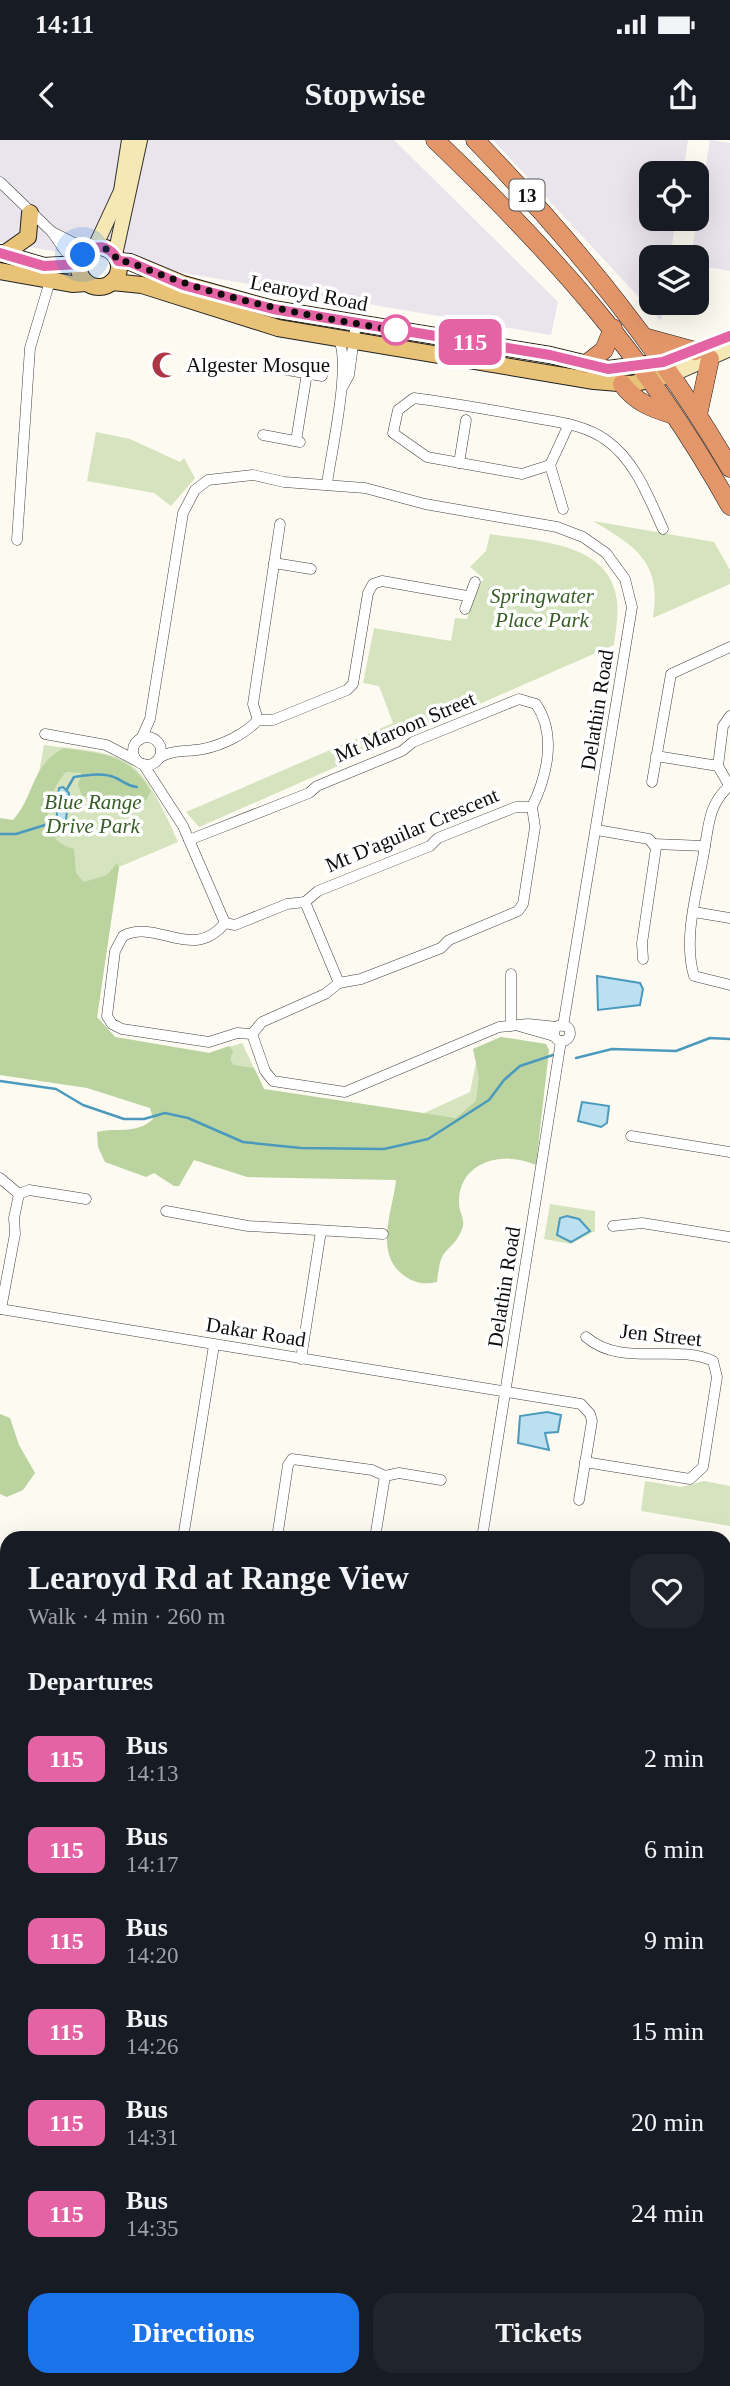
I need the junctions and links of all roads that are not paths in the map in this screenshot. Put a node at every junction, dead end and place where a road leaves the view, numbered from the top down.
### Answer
1 (129, 140) edge
2 (140, 140) edge
3 (435, 140) edge
4 (475, 140) edge
5 (0, 182) edge
6 (30, 213) junction
7 (2, 254) edge
8 (85, 255) junction
9 (117, 258) junction
10 (0, 271) edge
11 (50, 281) junction
12 (112, 282) junction
13 (87, 284) junction
14 (356, 323) junction
15 (613, 328) junction
16 (644, 337) junction
17 (730, 337) edge
18 (346, 339) junction
19 (730, 349) edge
20 (703, 355) junction
21 (586, 364) junction
22 (276, 368) dead end
23 (667, 368) junction
24 (307, 373) junction
25 (647, 373) junction
26 (322, 376) dead end
27 (622, 384) junction
28 (342, 390) junction
29 (674, 415) junction
30 (698, 415) junction
31 (466, 420) dead end
32 (569, 424) junction
33 (263, 435) dead end
34 (459, 463) junction
35 (550, 465) junction
36 (730, 468) edge
37 (327, 484) junction
38 (730, 506) edge
39 (563, 509) dead end
40 (280, 524) dead end
41 (663, 528) dead end
42 (16, 540) dead end
43 (274, 563) junction
44 (311, 569) dead end
45 (475, 582) dead end
46 (467, 596) junction
47 (465, 609) dead end
48 (730, 647) edge
49 (730, 716) edge
50 (150, 719) junction
51 (258, 719) junction
52 (45, 734) dead end
53 (139, 740) junction
54 (157, 743) junction
55 (106, 745) junction
56 (182, 751) junction
57 (656, 756) junction
58 (157, 760) junction
59 (140, 762) junction
60 (718, 766) junction
61 (155, 780) junction
62 (652, 782) dead end
63 (729, 787) edge
64 (532, 807) junction
65 (597, 830) junction
66 (189, 840) junction
67 (654, 844) junction
68 (705, 846) junction
69 (305, 902) junction
70 (694, 912) junction
71 (730, 918) edge
72 (223, 919) junction
73 (643, 959) dead end
74 (511, 974) dead end
75 (339, 983) junction
76 (730, 985) edge
77 (515, 1026) junction
78 (559, 1032) junction
79 (252, 1034) junction
80 (631, 1136) dead end
81 (730, 1152) edge
82 (0, 1178) edge
83 (19, 1194) junction
84 (86, 1199) dead end
85 (166, 1211) dead end
86 (613, 1226) dead end
87 (321, 1231) junction
88 (383, 1234) dead end
89 (730, 1237) edge
90 (0, 1309) edge
91 (586, 1338) dead end
92 (214, 1345) junction
93 (301, 1359) junction
94 (506, 1392) junction
95 (585, 1462) junction
96 (385, 1476) junction
97 (441, 1480) dead end
98 (579, 1500) dead end
99 (184, 1531) edge
100 (277, 1531) edge
101 (376, 1531) edge
102 (483, 1531) edge

1 - 8 street
2 - 9 street
3 - 15 highway, 13
4 - 16 highway, 13
5 - 6 street
6 - 7 main road
6 - 8 street
7 - 8 main road
8 - 9 main road
8 - 13 main road
9 - 12 main road
9 - 14 main road, Learoyd Road
10 - 11 main road
11 - 13 main road
11 - 42 street
12 - 13 main road
12 - 18 main road, Learoyd Road
14 - 18 street
14 - 21 main road, Learoyd Road
15 - 21 highway
15 - 25 highway, 13
16 - 20 highway
16 - 23 highway, 13
17 - 20 street
18 - 27 main road, Learoyd Road
18 - 28 street
18 - 28 street
19 - 20 street
20 - 23 street
20 - 30 highway
21 - 25 main road, Learoyd Road
22 - 24 street
23 - 25 main road, Learoyd Road
23 - 30 highway, 13
24 - 26 street
24 - 33 street
25 - 27 main road, Learoyd Road
25 - 29 highway, 13
27 - 29 highway
28 - 37 street
29 - 38 highway, 13
30 - 36 highway, 13
31 - 34 street
32 - 34 street
32 - 35 street
32 - 41 street
34 - 35 street
35 - 39 street
37 - 50 street, Delathin Road
37 - 65 street, Delathin Road
40 - 43 street
43 - 44 street
43 - 51 street
45 - 46 street
46 - 47 street
46 - 51 street
48 - 57 street
49 - 60 street
50 - 53 street
50 - 54 street
51 - 56 street
52 - 55 street
53 - 54 street
53 - 55 street
53 - 59 street
54 - 56 street
54 - 58 street
55 - 59 street
56 - 58 street
57 - 60 street
57 - 62 street
58 - 59 street
58 - 61 street
59 - 61 street
60 - 63 street
61 - 66 street
63 - 68 street
64 - 66 street, Mt Maroon Street
64 - 69 street, Mt D'aguilar Crescent
64 - 75 street, Mt D'aguilar Crescent
65 - 67 street
65 - 78 street, Delathin Road
66 - 72 street
67 - 68 street
67 - 73 street
68 - 70 street
69 - 72 street, Mt D'aguilar Crescent
69 - 75 street
70 - 71 street
70 - 76 street
72 - 79 street, Mt D'aguilar Crescent
74 - 77 street
75 - 79 street
77 - 78 street
77 - 79 street
78 - 94 street, Delathin Road
80 - 81 street
82 - 83 street
83 - 84 street
83 - 90 street
85 - 87 street
86 - 89 street
87 - 88 street
87 - 93 street
90 - 92 street, Dakar Road
91 - 95 street, Jen Street
92 - 93 street, Dakar Road
92 - 99 street
93 - 94 street, Dakar Road
94 - 95 street, Dakar Road
94 - 102 street, Delathin Road
95 - 98 street
96 - 97 street
96 - 100 street
96 - 101 street

